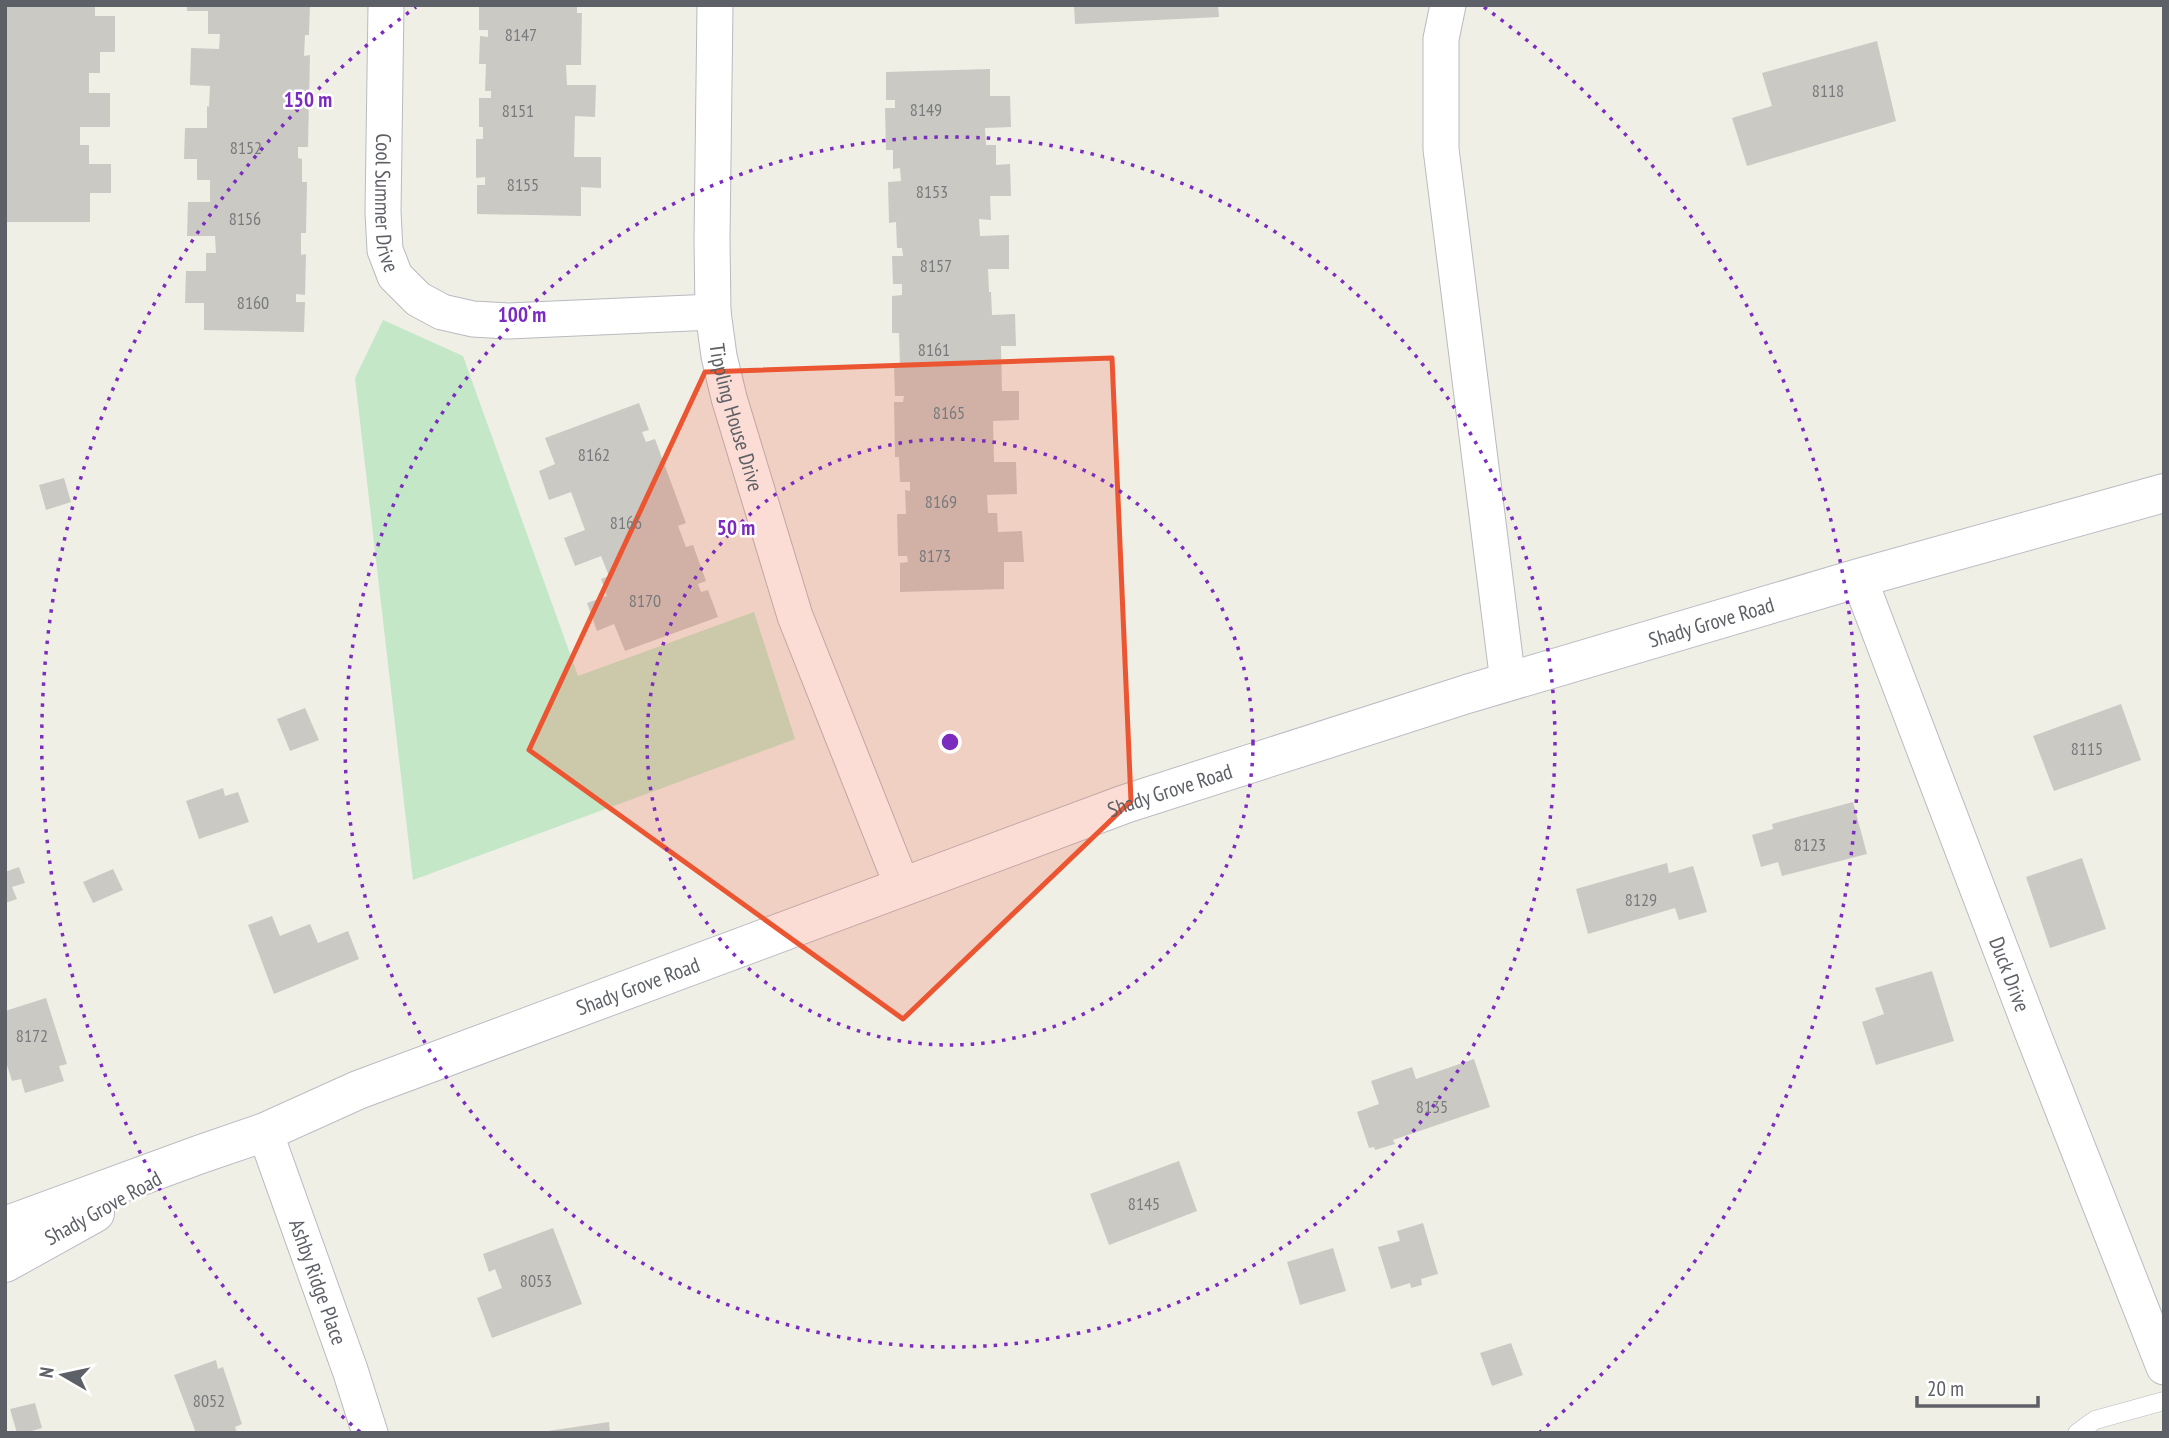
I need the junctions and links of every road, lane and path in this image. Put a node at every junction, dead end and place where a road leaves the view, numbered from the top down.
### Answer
1 (386, 5) edge
2 (715, 5) edge
3 (1448, 5) edge
4 (713, 313) junction
5 (2164, 493) edge
6 (1859, 578) junction
7 (1508, 682) junction
8 (903, 888) junction
9 (265, 1132) junction
10 (201, 1154) junction
11 (5, 1226) edge
12 (5, 1263) edge
13 (2164, 1367) edge
14 (2164, 1401) edge
15 (370, 1433) edge
16 (2077, 1433) edge

1 - 4 street, Cool Summer Drive
2 - 4 street, Tippling House Drive
3 - 7 street
4 - 8 street, Tippling House Drive
5 - 6 main road, Shady Grove Road
6 - 7 main road, Shady Grove Road
6 - 13 street, Duck Drive
7 - 8 main road, Shady Grove Road
8 - 9 main road, Shady Grove Road
9 - 10 main road, Shady Grove Road
9 - 15 street, Ashby Ridge Place
10 - 11 main road, Shady Grove Road
10 - 12 main road, Shady Grove Road
14 - 16 lane

